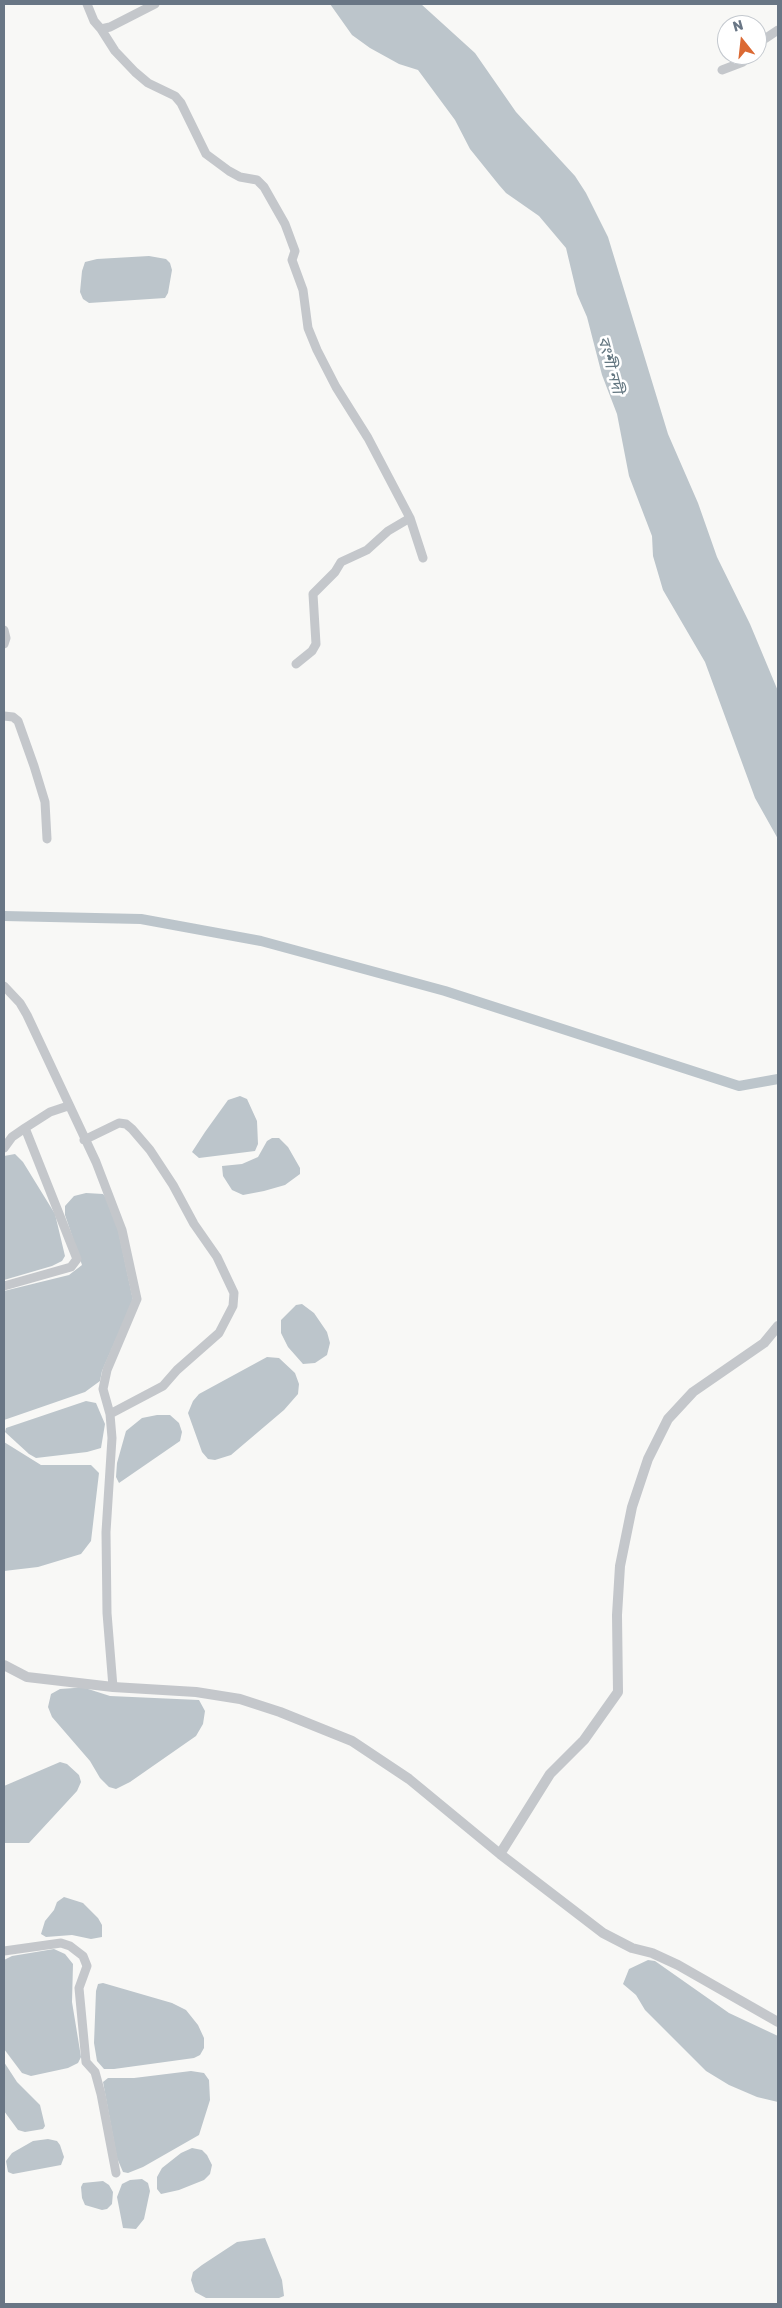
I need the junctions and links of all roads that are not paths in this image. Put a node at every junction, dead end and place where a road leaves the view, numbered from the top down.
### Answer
1 (87, 4) edge
2 (155, 4) edge
3 (101, 29) junction
4 (778, 30) edge
5 (767, 37) edge
6 (735, 65) edge
7 (722, 70) dead end
8 (410, 518) junction
9 (423, 558) dead end
10 (4, 630) edge
11 (4, 644) edge
12 (296, 664) dead end
13 (4, 716) edge
14 (48, 839) dead end
15 (4, 986) edge
16 (68, 1106) junction
17 (24, 1128) junction
18 (84, 1140) junction
19 (4, 1148) edge
20 (4, 1286) edge
21 (778, 1326) edge
22 (110, 1414) junction
23 (4, 1665) edge
24 (114, 1687) junction
25 (500, 1854) junction
26 (4, 1951) edge
27 (778, 2022) edge
28 (116, 2173) dead end

1 - 3 street
2 - 3 street
3 - 8 street
4 - 5 street
6 - 7 street
8 - 9 street
8 - 12 street
10 - 11 street
13 - 14 street
15 - 16 street
16 - 17 street
16 - 18 street
17 - 19 street
17 - 20 street
18 - 22 street
18 - 22 street
21 - 25 street
22 - 24 street
23 - 24 street
24 - 25 street
25 - 27 street
26 - 28 street

